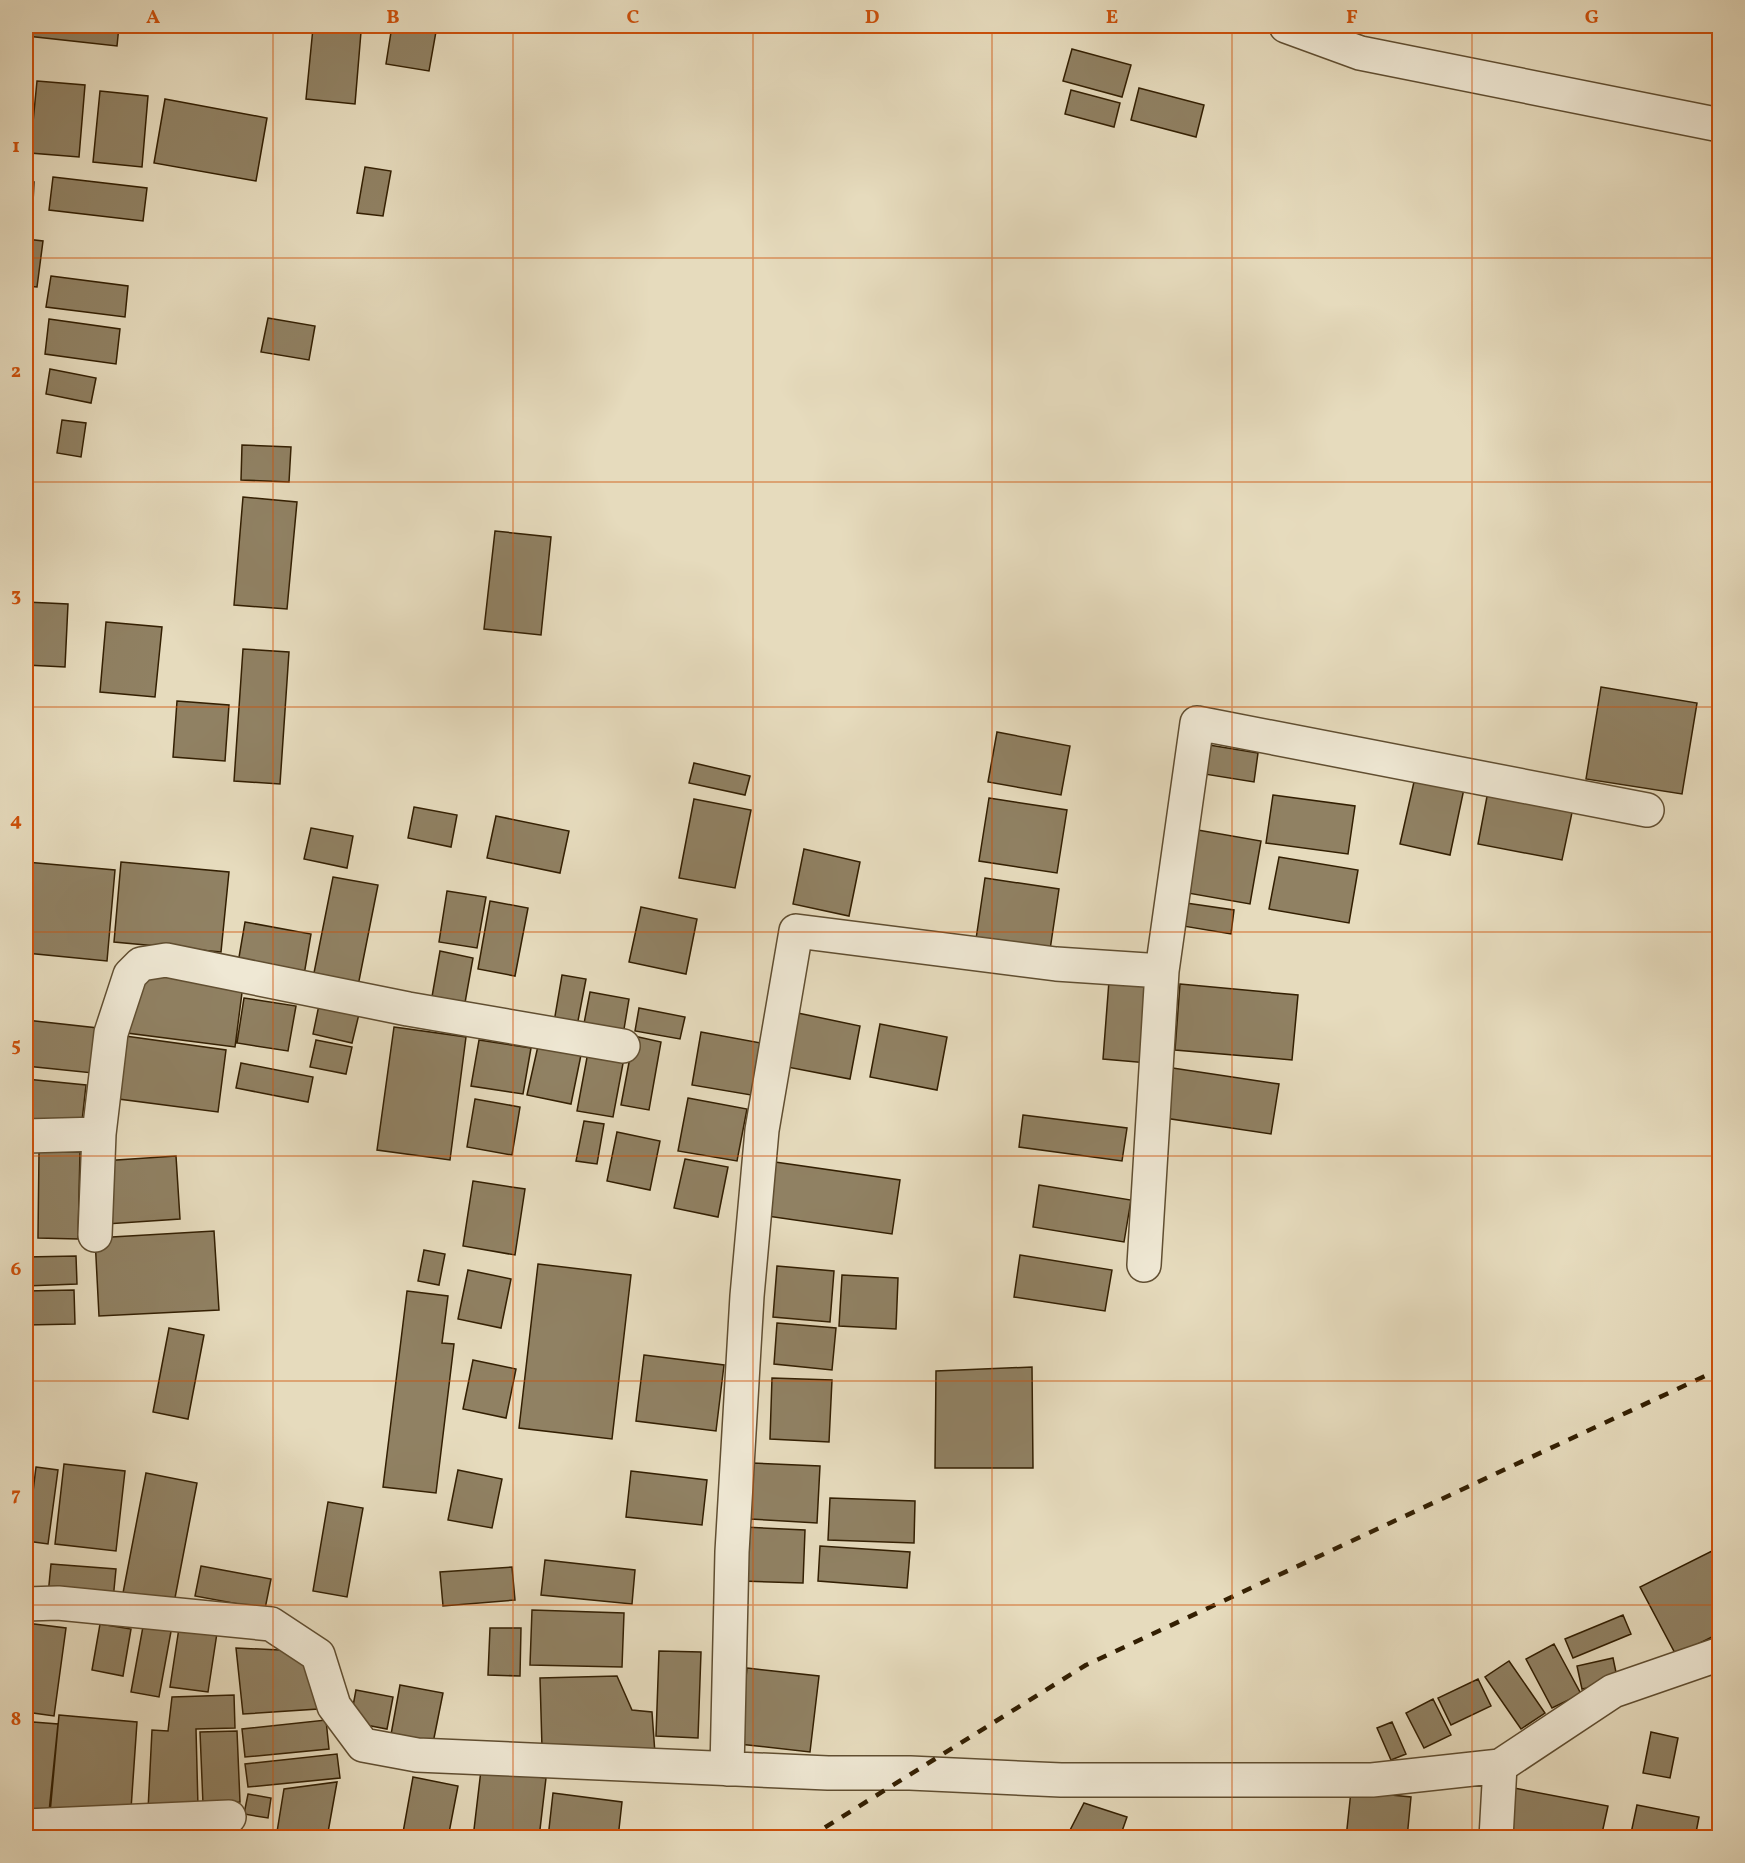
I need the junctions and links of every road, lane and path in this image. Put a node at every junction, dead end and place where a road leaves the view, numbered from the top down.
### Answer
1 (1286, 26) edge
2 (1719, 125) edge
3 (1647, 810) dead end
4 (1162, 971) junction
5 (623, 1046) dead end
6 (99, 1134) junction
7 (26, 1136) edge
8 (95, 1235) dead end
9 (1144, 1265) dead end
10 (26, 1604) edge
11 (1719, 1654) edge
12 (1500, 1767) junction
13 (727, 1769) junction
14 (229, 1817) dead end
15 (26, 1826) edge
16 (1496, 1838) edge

1 - 2 street
3 - 4 street
4 - 9 street
4 - 13 street
5 - 6 street
6 - 7 street
6 - 8 street
10 - 13 street
11 - 12 street
12 - 13 street
12 - 16 street
14 - 15 street

